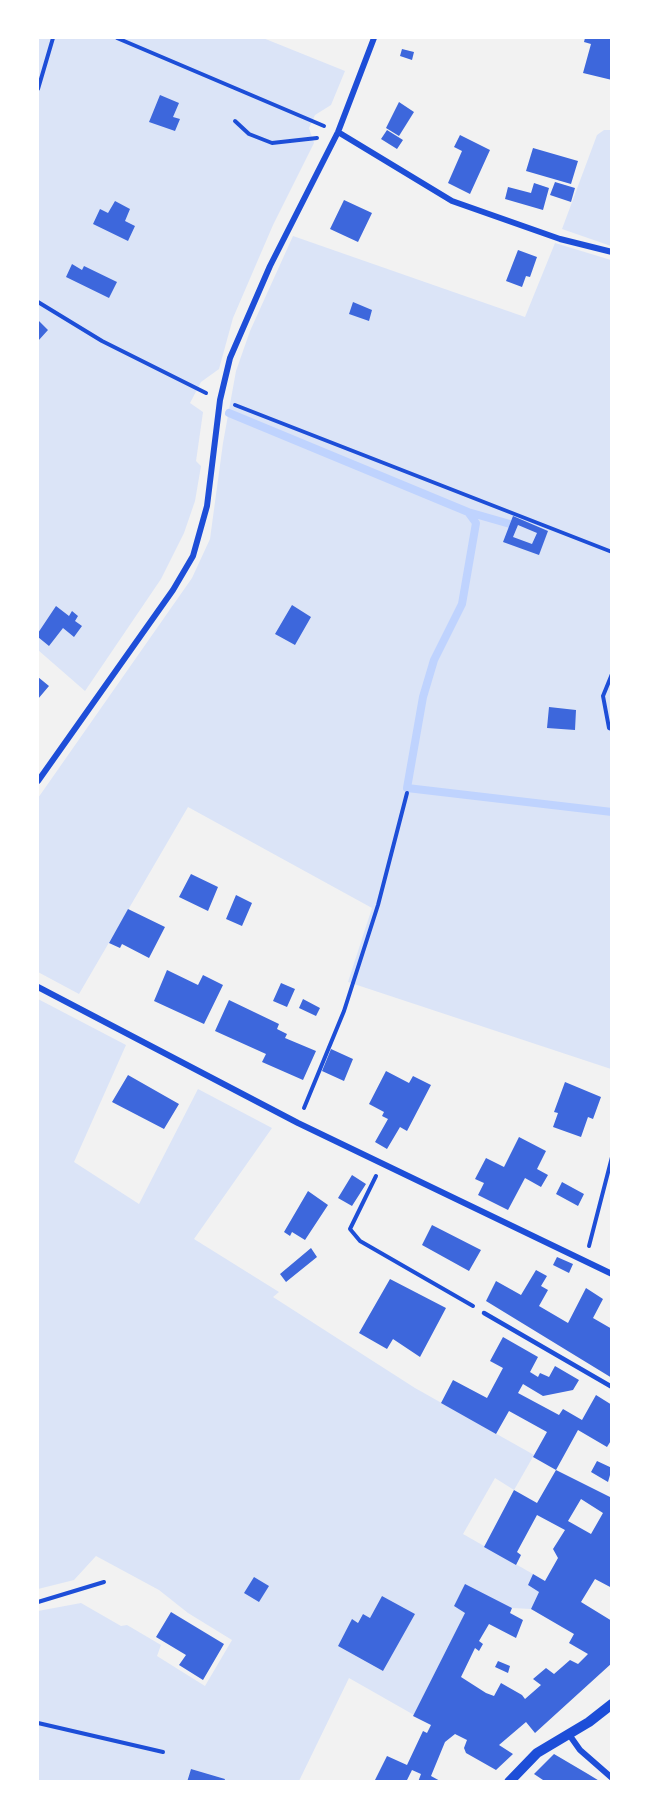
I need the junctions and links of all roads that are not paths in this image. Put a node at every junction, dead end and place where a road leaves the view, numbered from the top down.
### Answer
1 (374, 38) edge
2 (338, 132) junction
3 (612, 252) edge
4 (38, 781) edge
5 (38, 987) edge
6 (612, 1274) edge
7 (484, 1312) road end
8 (612, 1387) edge
9 (612, 1704) edge
10 (568, 1733) junction
11 (612, 1778) edge
12 (509, 1782) edge

1 - 2 street
2 - 3 street
2 - 4 street
5 - 6 street
7 - 8 lane
9 - 10 street
10 - 11 street
10 - 12 street

